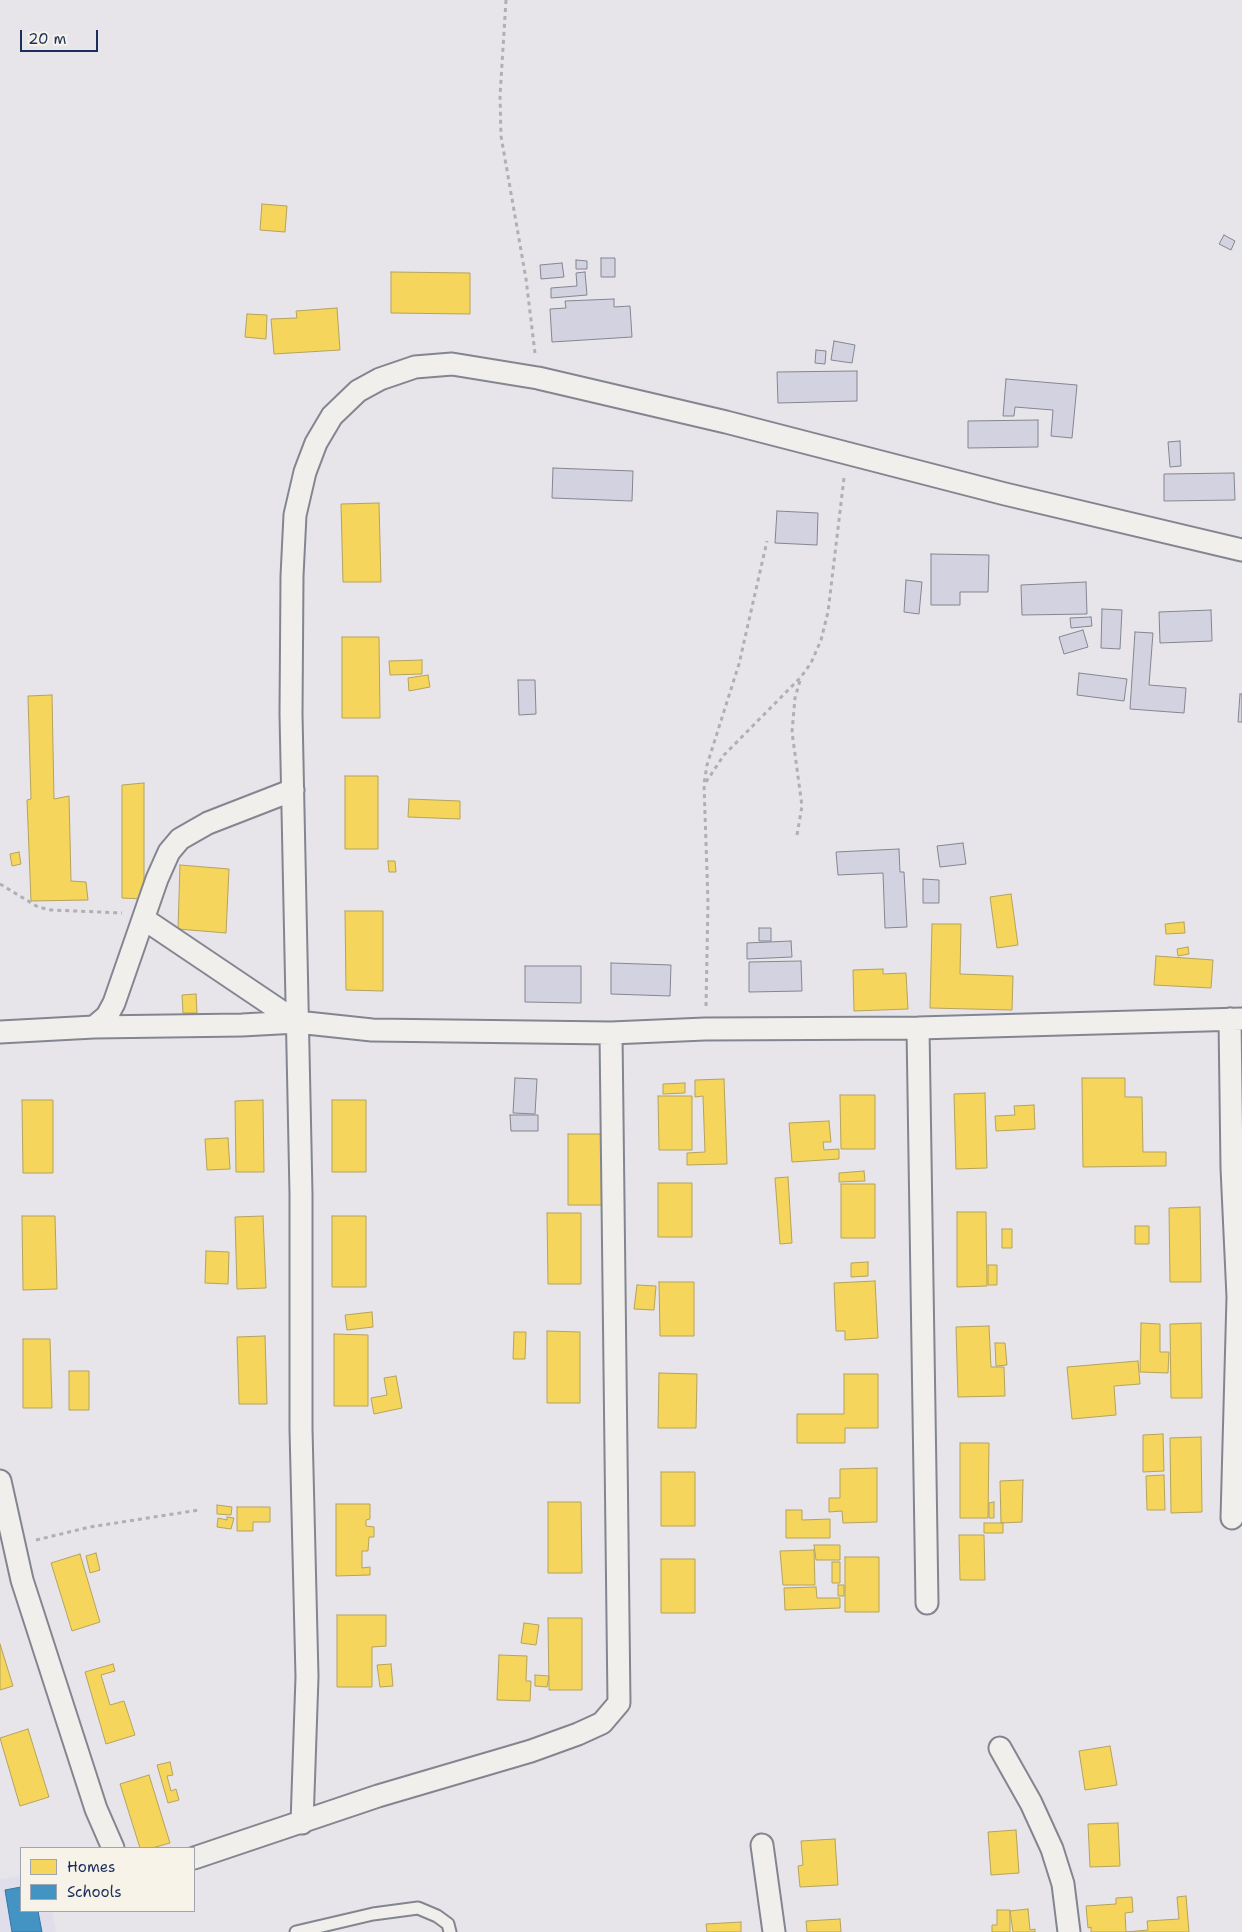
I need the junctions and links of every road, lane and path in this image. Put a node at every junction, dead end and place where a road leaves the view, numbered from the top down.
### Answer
1 (506, 0) edge
2 (538, 378) junction
3 (846, 453) junction
4 (767, 541) dead end
5 (1242, 550) edge
6 (801, 677) junction
7 (704, 784) junction
8 (293, 790) junction
9 (797, 835) dead end
10 (0, 884) edge
11 (144, 920) junction
12 (1236, 1019) edge
13 (297, 1022) junction
14 (94, 1027) junction
15 (918, 1028) junction
16 (705, 1029) junction
17 (0, 1032) edge
18 (611, 1033) junction
19 (0, 1481) edge
20 (199, 1510) dead end
21 (1232, 1518) dead end
22 (14, 1547) junction
23 (927, 1602) dead end
24 (1000, 1748) dead end
25 (302, 1823) junction
26 (762, 1846) dead end
27 (113, 1847) edge
28 (195, 1858) edge
29 (296, 1932) edge
30 (450, 1932) edge
31 (774, 1932) edge
32 (1069, 1932) edge

1 - 2 path
2 - 3 street
2 - 8 street
3 - 5 street
3 - 6 path
4 - 7 path
6 - 7 path
6 - 9 path
7 - 16 path
8 - 11 street
8 - 13 street
10 - 11 path
11 - 13 street
11 - 14 street
12 - 15 street
12 - 21 street
13 - 14 street
13 - 18 street
13 - 25 street
14 - 17 street
15 - 16 street
15 - 23 street
16 - 18 street
18 - 25 street
19 - 22 street
20 - 22 path
22 - 27 street
24 - 32 street
25 - 28 street
26 - 31 street
29 - 30 lane

